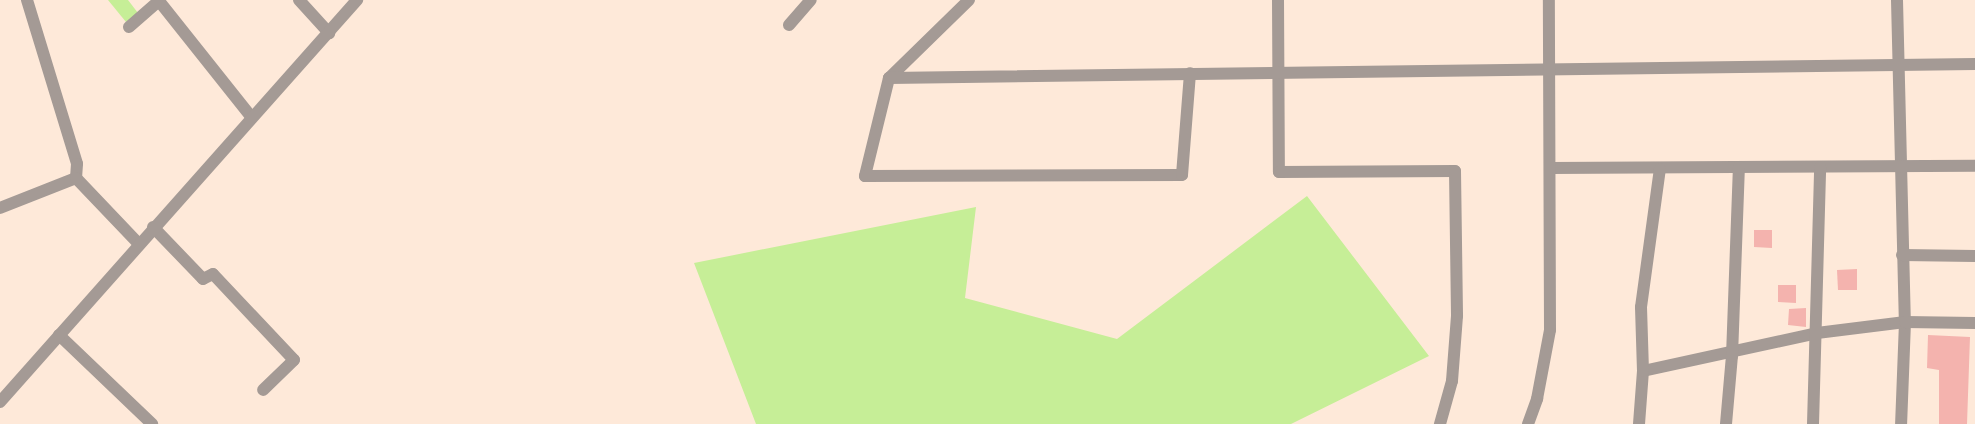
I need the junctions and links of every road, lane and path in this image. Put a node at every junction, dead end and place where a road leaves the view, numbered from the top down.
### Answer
1 (27, 0) edge
2 (160, 0) edge
3 (299, 0) edge
4 (358, 0) edge
5 (811, 0) edge
6 (969, 0) edge
7 (1278, 0) edge
8 (1549, 0) edge
9 (1897, 0) edge
10 (789, 25) dead end
11 (129, 27) dead end
12 (329, 33) junction
13 (1975, 64) edge
14 (1898, 65) junction
15 (1550, 69) junction
16 (1277, 72) junction
17 (1190, 73) junction
18 (889, 78) junction
19 (252, 118) junction
20 (1900, 166) junction
21 (1975, 166) edge
22 (1739, 167) junction
23 (1820, 167) junction
24 (1550, 168) junction
25 (1660, 169) junction
26 (76, 178) junction
27 (0, 208) edge
28 (153, 227) junction
29 (138, 243) junction
30 (1902, 255) junction
31 (1975, 256) edge
32 (1905, 322) junction
33 (1975, 323) edge
34 (1817, 333) junction
35 (59, 335) junction
36 (1732, 351) junction
37 (1644, 371) junction
38 (263, 390) dead end
39 (0, 402) edge
40 (152, 424) edge
41 (1440, 424) edge
42 (1528, 424) edge
43 (1639, 424) edge
44 (1726, 424) edge
45 (1814, 424) edge
46 (1901, 424) edge

1 - 26 street
2 - 11 street
2 - 19 street
3 - 12 street
4 - 12 street
5 - 10 street
6 - 18 street
7 - 16 street
8 - 15 street
9 - 14 street
12 - 19 street
13 - 14 street
14 - 15 street
14 - 20 street
15 - 16 street
15 - 24 street
16 - 17 street
16 - 41 street
17 - 18 street
17 - 18 street
19 - 28 street
20 - 21 street
20 - 23 street
20 - 30 street
22 - 23 street
22 - 25 street
22 - 36 street
23 - 34 street
24 - 25 street
24 - 42 street
25 - 37 street
26 - 27 street
26 - 29 street
28 - 29 street
28 - 38 street
29 - 35 street
30 - 31 street
30 - 32 street
32 - 33 street
32 - 34 street
32 - 46 street
34 - 36 street
34 - 45 street
35 - 39 street
35 - 40 street
36 - 37 street
36 - 44 street
37 - 43 street

